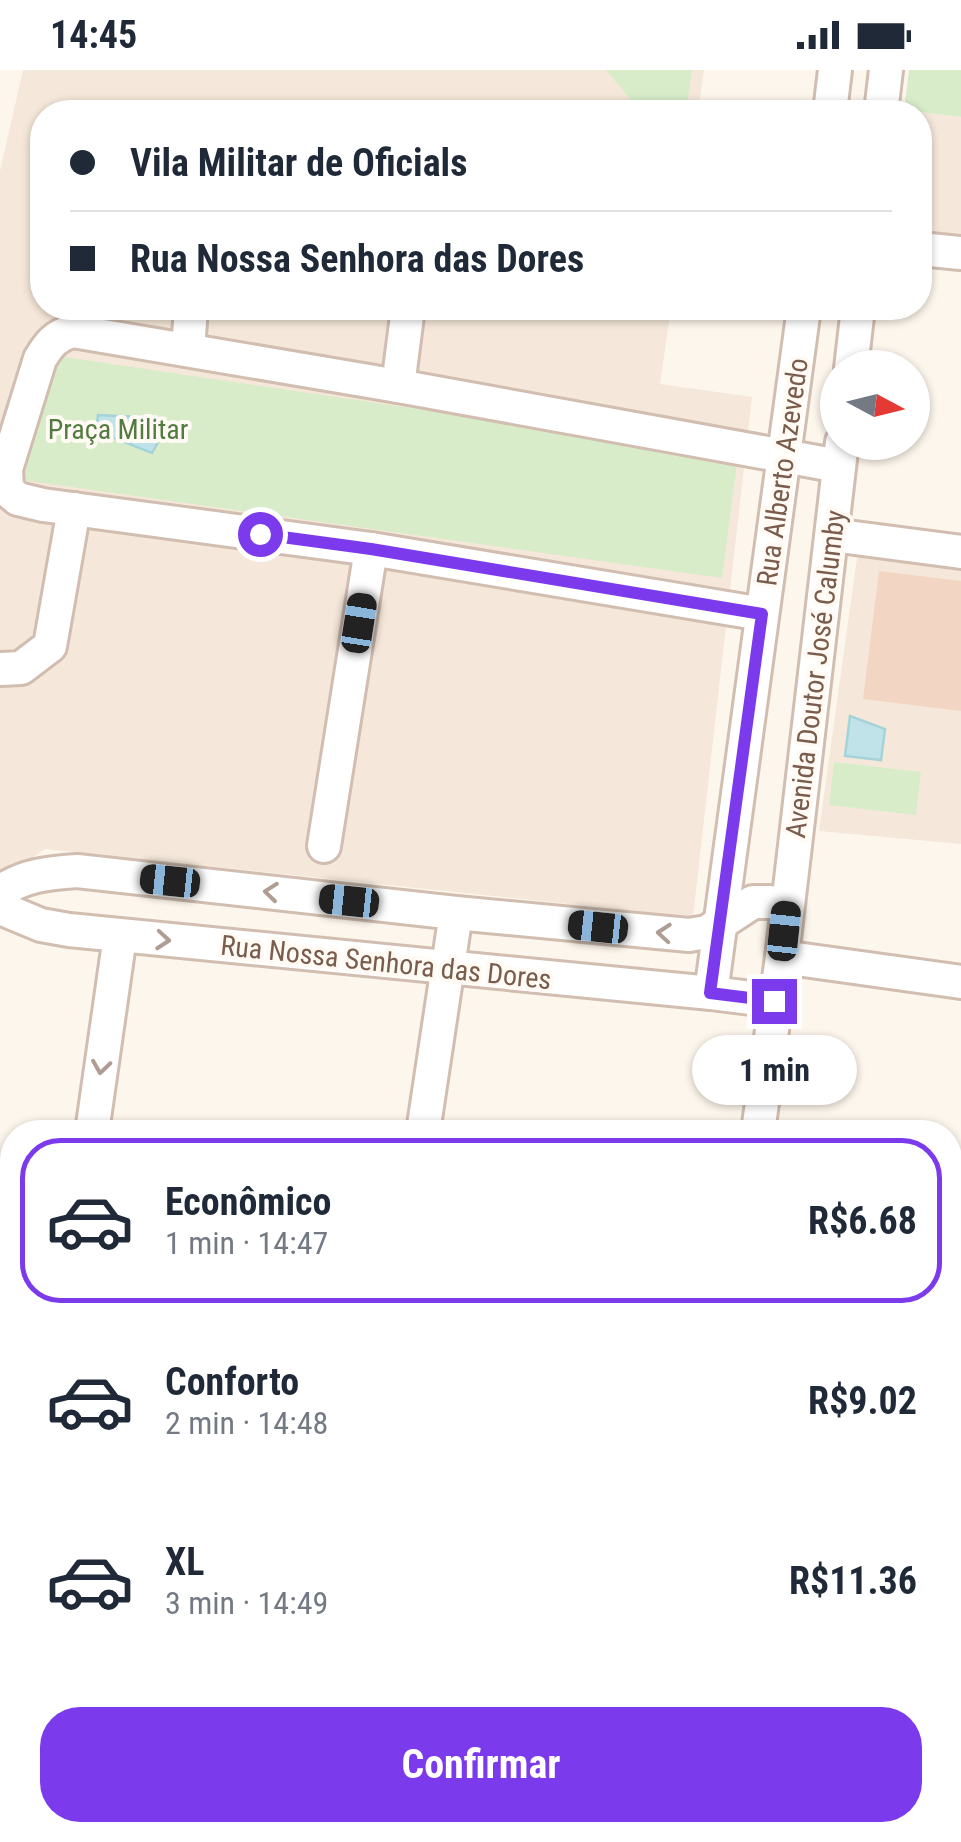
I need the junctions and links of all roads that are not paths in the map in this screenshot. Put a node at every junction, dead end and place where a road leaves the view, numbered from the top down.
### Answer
1 (835, 70) edge
2 (886, 70) edge
3 (831, 100) edge
4 (882, 100) edge
5 (932, 250) edge
6 (961, 253) edge
7 (190, 320) edge
8 (406, 320) edge
9 (802, 320) edge
10 (857, 320) edge
11 (188, 349) junction
12 (853, 350) edge
13 (398, 386) junction
14 (820, 454) edge
15 (784, 455) junction
16 (840, 460) edge
17 (4, 497) edge
18 (74, 510) junction
19 (832, 535) junction
20 (371, 549) junction
21 (961, 552) edge
22 (762, 614) junction
23 (0, 669) edge
24 (324, 846) dead end
25 (0, 892) edge
26 (787, 906) junction
27 (0, 908) edge
28 (456, 912) junction
29 (719, 926) junction
30 (120, 936) junction
31 (782, 957) junction
32 (448, 967) junction
33 (961, 982) edge
34 (710, 993) junction
35 (774, 1001) junction
36 (94, 1120) edge
37 (425, 1120) edge
38 (759, 1120) edge

1 - 3 street
2 - 4 street
5 - 6 street
7 - 11 street
8 - 13 street
9 - 15 street, Rua Alberto Azevedo
10 - 12 street
11 - 13 street
11 - 17 street
13 - 15 street
14 - 15 street
15 - 22 street, Rua Alberto Azevedo
16 - 19 street, Avenida Doutor José Calumby
17 - 18 street
18 - 20 street
18 - 23 street
19 - 21 street
19 - 26 street, Avenida Doutor José Calumby
20 - 22 street
20 - 24 street
22 - 29 street, Rua Alberto Azevedo
28 -> 25 street, Rua Nossa Senhora das Dores
26 - 29 street, Rua Nossa Senhora das Dores
26 - 31 street, Avenida Doutor José Calumby
27 - 30 street, Rua Nossa Senhora das Dores
29 -> 28 street, Rua Nossa Senhora das Dores
28 - 32 street
29 - 34 street, Rua Alberto Azevedo
30 -> 32 street, Rua Nossa Senhora das Dores
30 -> 36 street
31 - 33 street
31 - 35 street, Avenida Doutor José Calumby
32 - 34 street, Rua Nossa Senhora das Dores
32 - 37 street
34 - 35 street, Rua Nossa Senhora das Dores
35 - 38 street, Avenida Doutor José Calumby

